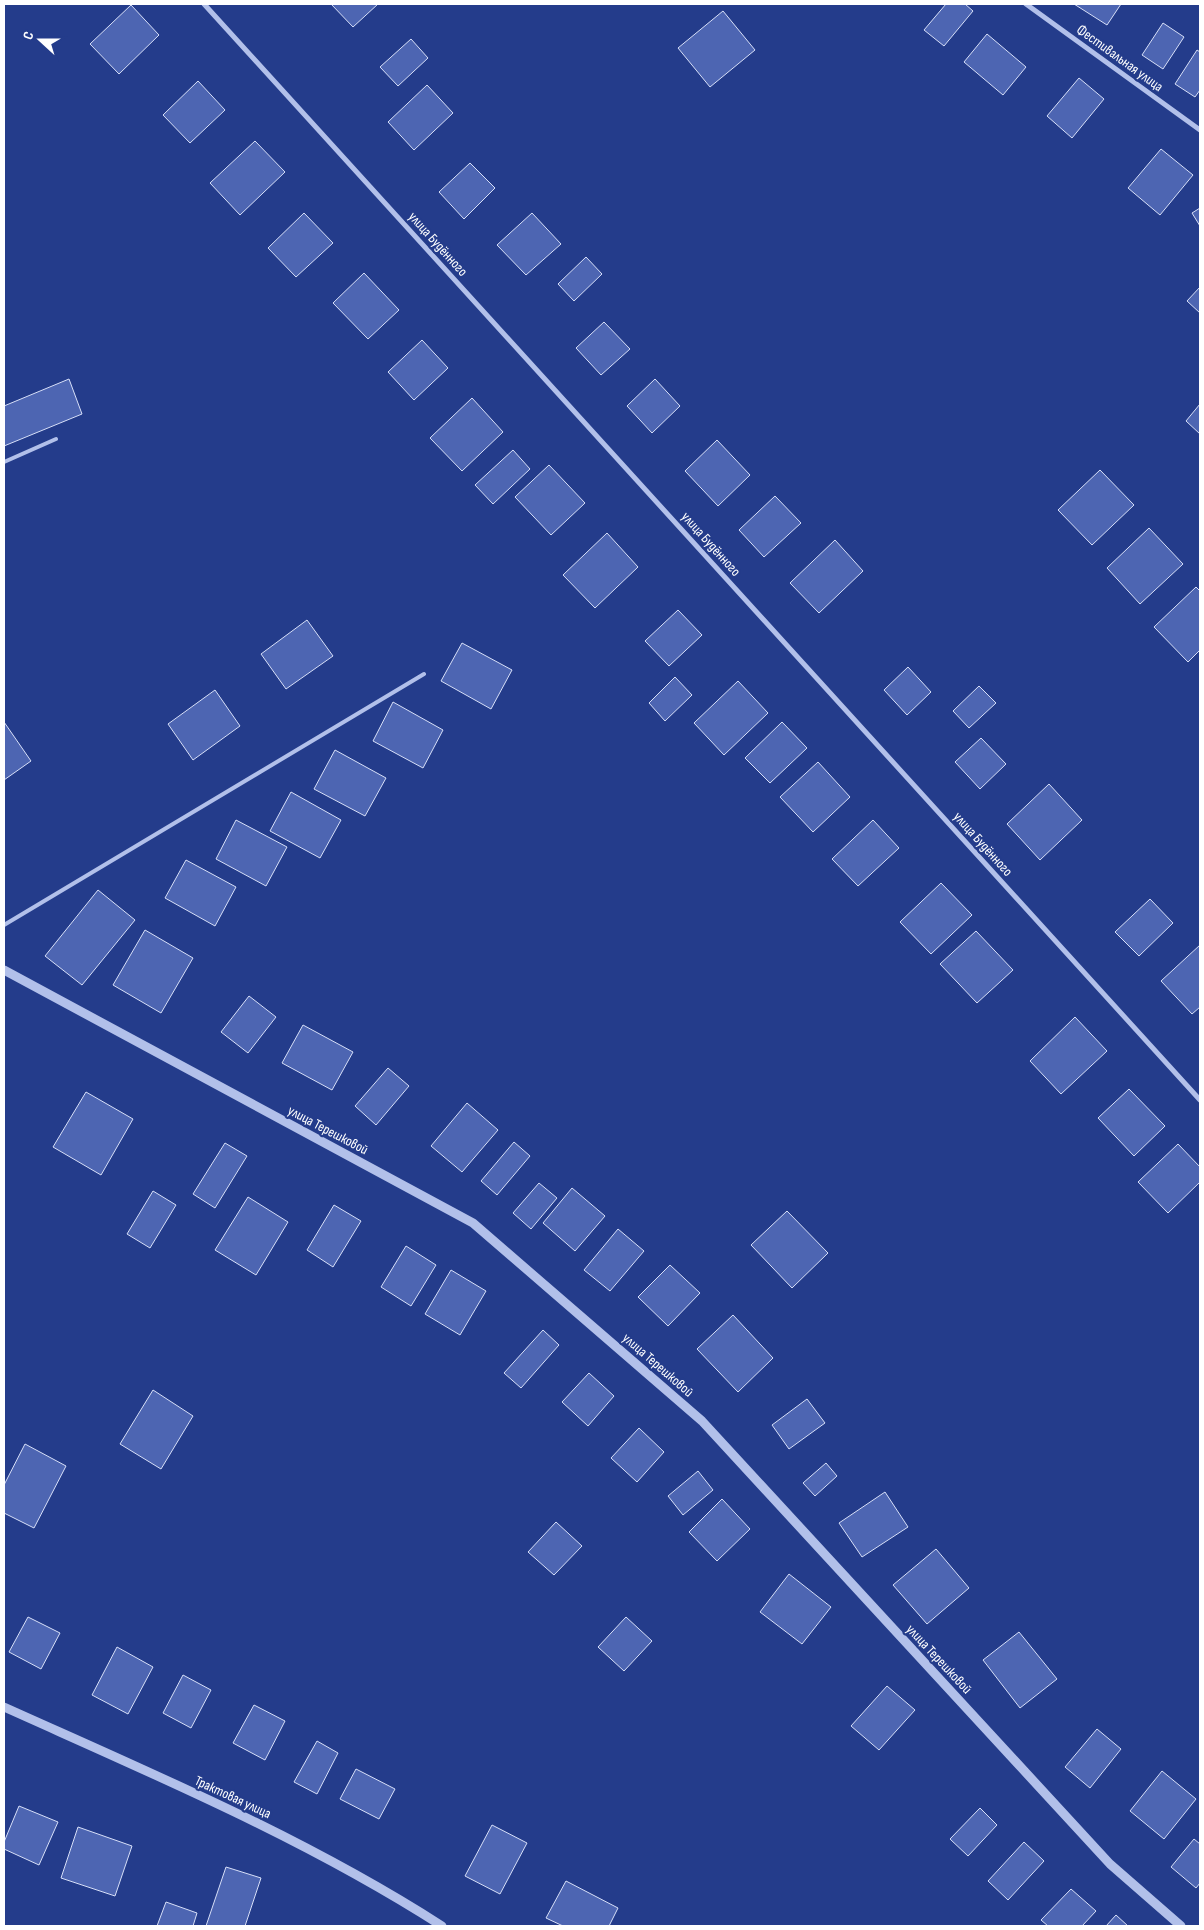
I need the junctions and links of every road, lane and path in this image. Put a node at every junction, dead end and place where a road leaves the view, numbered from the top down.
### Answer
1 (204, 4) edge
2 (1026, 4) edge
3 (1200, 130) edge
4 (56, 439) dead end
5 (4, 462) edge
6 (424, 674) dead end
7 (4, 925) edge
8 (4, 970) edge
9 (1200, 1100) edge
10 (4, 1707) edge
11 (438, 1925) edge
12 (1181, 1926) edge

1 - 9 street, улица Будённого
2 - 3 street, Фестивальная улица
4 - 5 lane
6 - 7 lane
8 - 12 street, улица Терешковой
10 - 11 street, Трактовая улица

